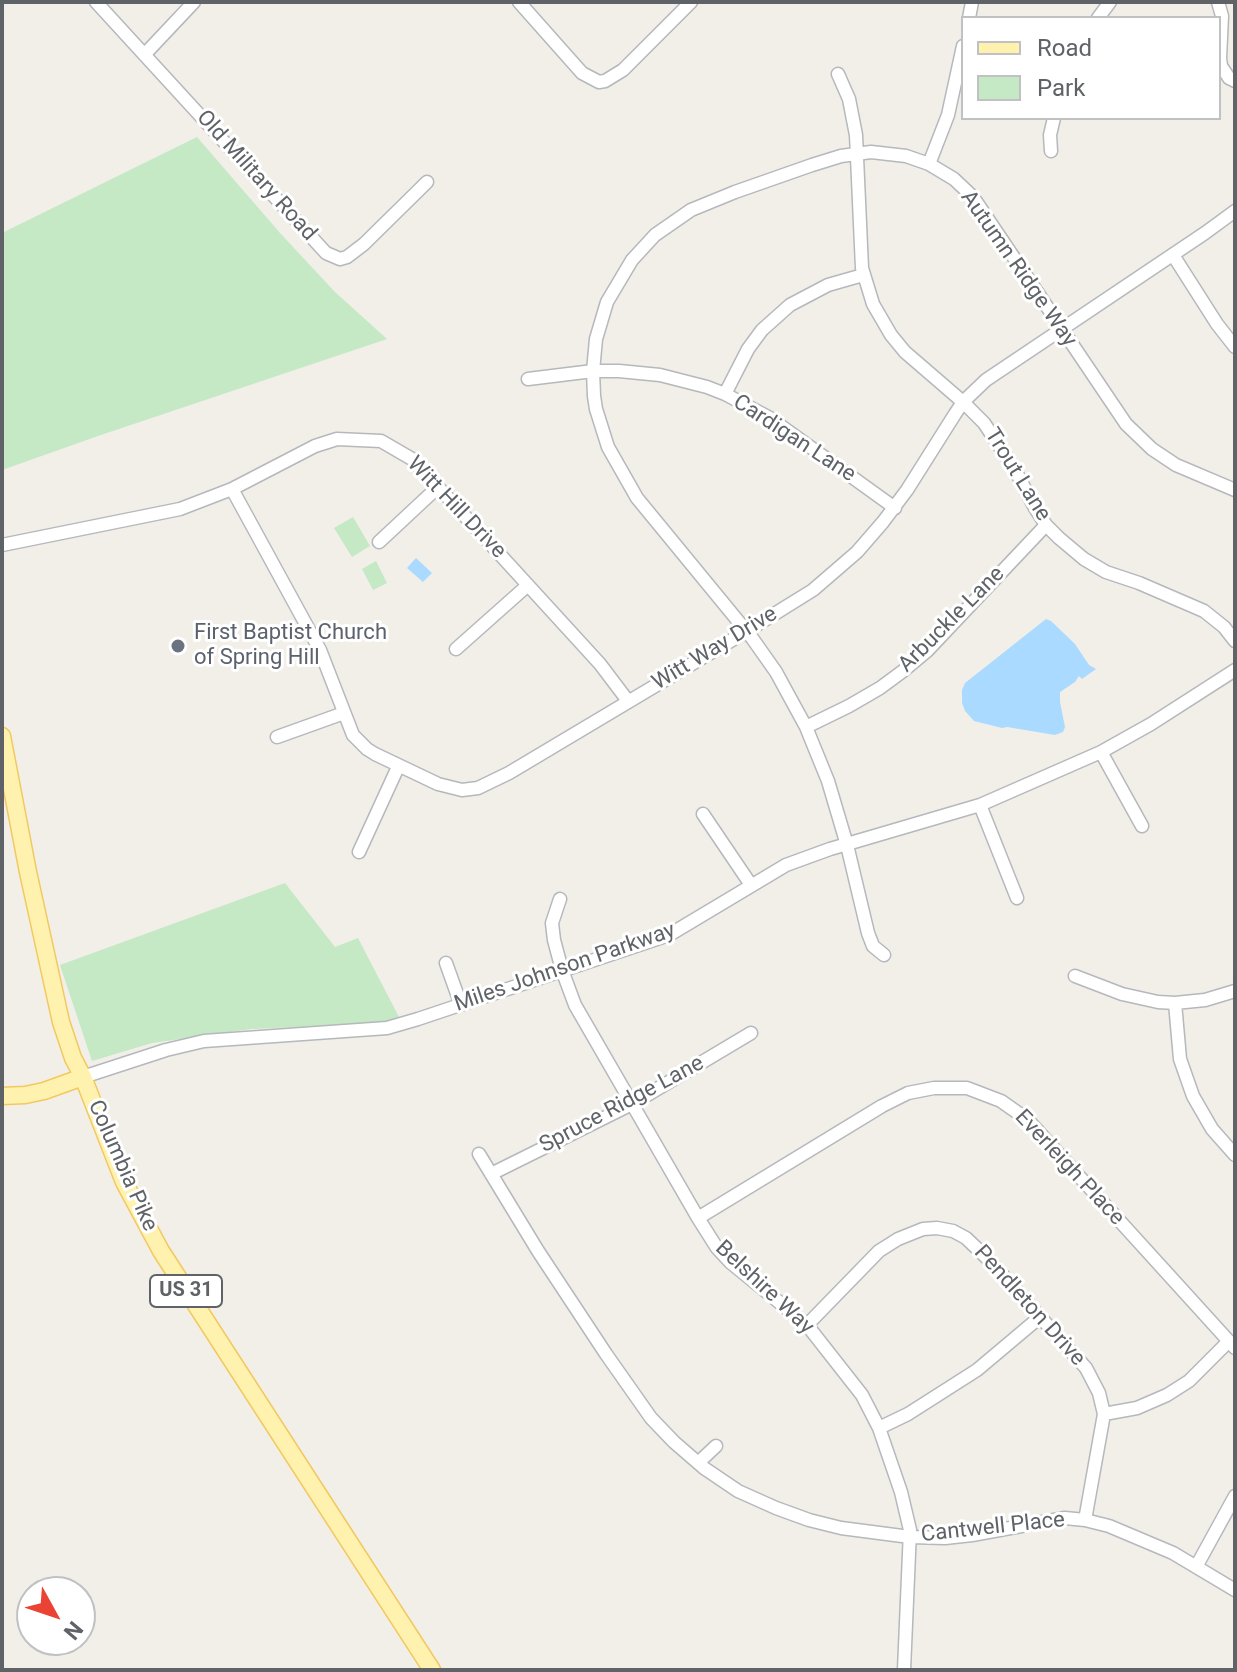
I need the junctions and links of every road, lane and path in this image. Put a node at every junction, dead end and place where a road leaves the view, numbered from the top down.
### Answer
1 (96, 2) edge
2 (194, 2) edge
3 (519, 2) edge
4 (691, 2) edge
5 (1218, 2) edge
6 (1221, 37) edge
7 (145, 54) junction
8 (961, 55) edge
9 (1221, 66) edge
10 (838, 74) dead end
11 (1235, 81) edge
12 (1054, 120) edge
13 (1051, 151) dead end
14 (857, 153) junction
15 (929, 164) junction
16 (427, 182) dead end
17 (1235, 211) edge
18 (1173, 255) junction
19 (863, 275) junction
20 (1061, 329) junction
21 (1235, 347) edge
22 (593, 371) junction
23 (528, 379) dead end
24 (725, 394) junction
25 (963, 402) junction
26 (438, 487) junction
27 (232, 489) junction
28 (1235, 490) edge
29 (895, 508) junction
30 (1046, 525) junction
31 (379, 542) dead end
32 (2, 545) edge
33 (528, 585) junction
34 (747, 631) junction
35 (1235, 641) edge
36 (456, 649) dead end
37 (1235, 670) edge
38 (628, 701) junction
39 (344, 713) junction
40 (806, 727) junction
41 (2, 736) edge
42 (277, 737) dead end
43 (1101, 752) junction
44 (398, 767) junction
45 (980, 805) junction
46 (703, 814) dead end
47 (1142, 826) dead end
48 (847, 845) junction
49 (359, 852) dead end
50 (751, 885) junction
51 (1017, 898) dead end
52 (560, 899) dead end
53 (884, 955) dead end
54 (446, 963) dead end
55 (562, 970) junction
56 (1075, 976) dead end
57 (1235, 991) edge
58 (1175, 1003) junction
59 (461, 1005) junction
60 (751, 1033) dead end
61 (83, 1077) junction
62 (2, 1096) edge
63 (632, 1104) junction
64 (479, 1154) dead end
65 (1235, 1155) edge
66 (491, 1174) junction
67 (698, 1218) junction
68 (1040, 1317) junction
69 (807, 1325) junction
70 (1232, 1344) edge
71 (1104, 1414) junction
72 (879, 1428) junction
73 (716, 1446) dead end
74 (698, 1463) junction
75 (1235, 1496) edge
76 (1085, 1520) junction
77 (910, 1537) junction
78 (1196, 1567) junction
79 (1235, 1590) edge
80 (432, 1670) edge
81 (904, 1670) edge

1 - 7 street, Old Military Road
2 - 7 street
3 - 4 street
5 - 6 street
7 - 16 street, Old Military Road
8 - 15 street
9 - 11 street
10 - 14 street, Trout Lane
12 - 13 street
14 - 15 street, Autumn Ridge Way
14 - 19 street, Trout Lane
14 - 22 street, Autumn Ridge Way
15 - 20 street, Autumn Ridge Way
17 - 18 street, Witt Way Drive
18 - 20 street, Witt Way Drive
18 - 21 street
19 - 24 street
19 - 25 street, Trout Lane
20 - 25 street, Witt Way Drive
20 - 28 street, Autumn Ridge Way
22 - 23 street, Cardigan Lane
22 - 24 street, Cardigan Lane
22 - 34 street, Autumn Ridge Way
24 - 29 street, Cardigan Lane
25 - 29 street, Witt Way Drive
25 - 30 street, Trout Lane
26 - 27 street, Witt Hill Drive
26 - 31 street
26 - 33 street, Witt Hill Drive
27 - 32 street, Witt Hill Drive
27 - 39 street, Witt Way Drive
29 - 34 street, Witt Way Drive
30 - 35 street, Trout Lane
30 - 40 street, Arbuckle Lane
33 - 36 street
33 - 38 street, Witt Hill Drive
34 - 38 street, Witt Way Drive
34 - 40 street, Autumn Ridge Way
37 - 43 street, Miles Johnson Parkway
38 - 44 street, Witt Way Drive
39 - 42 street
39 - 44 street, Witt Way Drive
40 - 48 street, Autumn Ridge Way
41 - 61 main road, Columbia Pike / US 31
43 - 45 street, Miles Johnson Parkway
43 - 47 street
44 - 49 street
45 - 48 street, Miles Johnson Parkway
45 - 51 street
46 - 50 street
48 - 50 street, Miles Johnson Parkway
48 - 53 street, Autumn Ridge Way
50 - 55 street, Miles Johnson Parkway
52 - 55 street, Belshire Way
54 - 59 street
55 - 59 street, Miles Johnson Parkway
55 - 63 street, Belshire Way
56 - 58 street
57 - 58 street
58 - 65 street
59 - 61 street, Miles Johnson Parkway
60 - 63 street, Spruce Ridge Lane
61 - 62 main road
61 - 80 main road, Columbia Pike / US 31
63 - 66 street, Spruce Ridge Lane
63 - 67 street, Belshire Way
64 - 66 street, Cantwell Place
66 - 74 street, Cantwell Place
67 - 69 street, Belshire Way
67 - 70 street, Everleigh Place
68 - 69 street, Pendleton Drive
68 - 71 street, Pendleton Drive
68 - 72 street
69 - 72 street, Belshire Way
70 - 71 street
71 - 76 street
72 - 77 street, Belshire Way
73 - 74 street
74 - 77 street, Cantwell Place
75 - 78 street
76 - 77 street, Cantwell Place
76 - 78 street, Cantwell Place
77 - 81 street, Belshire Way
78 - 79 street, Cantwell Place

